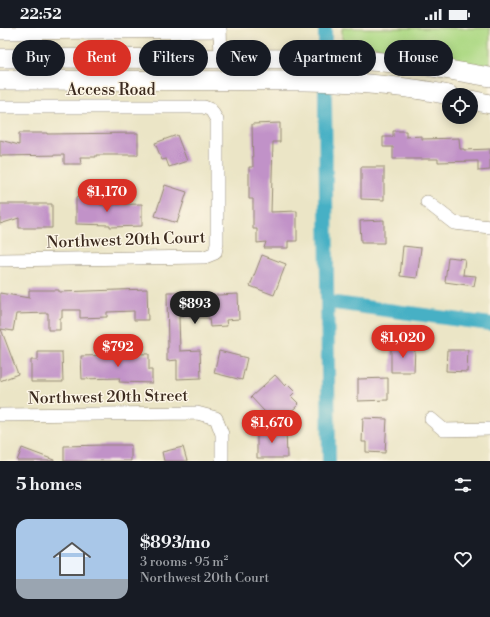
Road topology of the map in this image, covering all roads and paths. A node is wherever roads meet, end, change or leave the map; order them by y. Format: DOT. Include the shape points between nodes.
graph roads {
  1 [pos="220,30"];
  2 [pos="0,33"];
  3 [pos="220,40"];
  4 [pos="0,58"];
  5 [pos="216,58"];
  6 [pos="271,58"];
  7 [pos="490,77"];
  8 [pos="0,80"];
  9 [pos="442,94"];
  10 [pos="478,101"];
  11 [pos="490,104"];
  12 [pos="0,107"];
  13 [pos="217,120"];
  14 [pos="427,202"];
  15 [pos="490,227"];
  16 [pos="0,260"];
  17 [pos="0,415"];
  18 [pos="431,419"];
  19 [pos="490,429"];
  20 [pos="222,461"];
  1 -- 2 [label="street"];
  1 -- 3 [label="street"];
  4 -- 5 [label="main road"];
  6 -- 7 [label="main road" via="345,59 420,65"];
  8 -- 9 [label="main road" via="345,82"];
  10 -- 11 [label="main road"];
  12 -- 13 [label="street, Access Road" via="204,107 211,110"];
  13 -- 16 [label="street, Northwest 20th Court" via="215,253 205,257"];
  14 -- 15 [label="street" via="454,223"];
  17 -- 20 [label="street, Northwest 20th Street" via="197,413 216,418 222,434"];
  18 -- 19 [label="street" via="444,430"];
}
